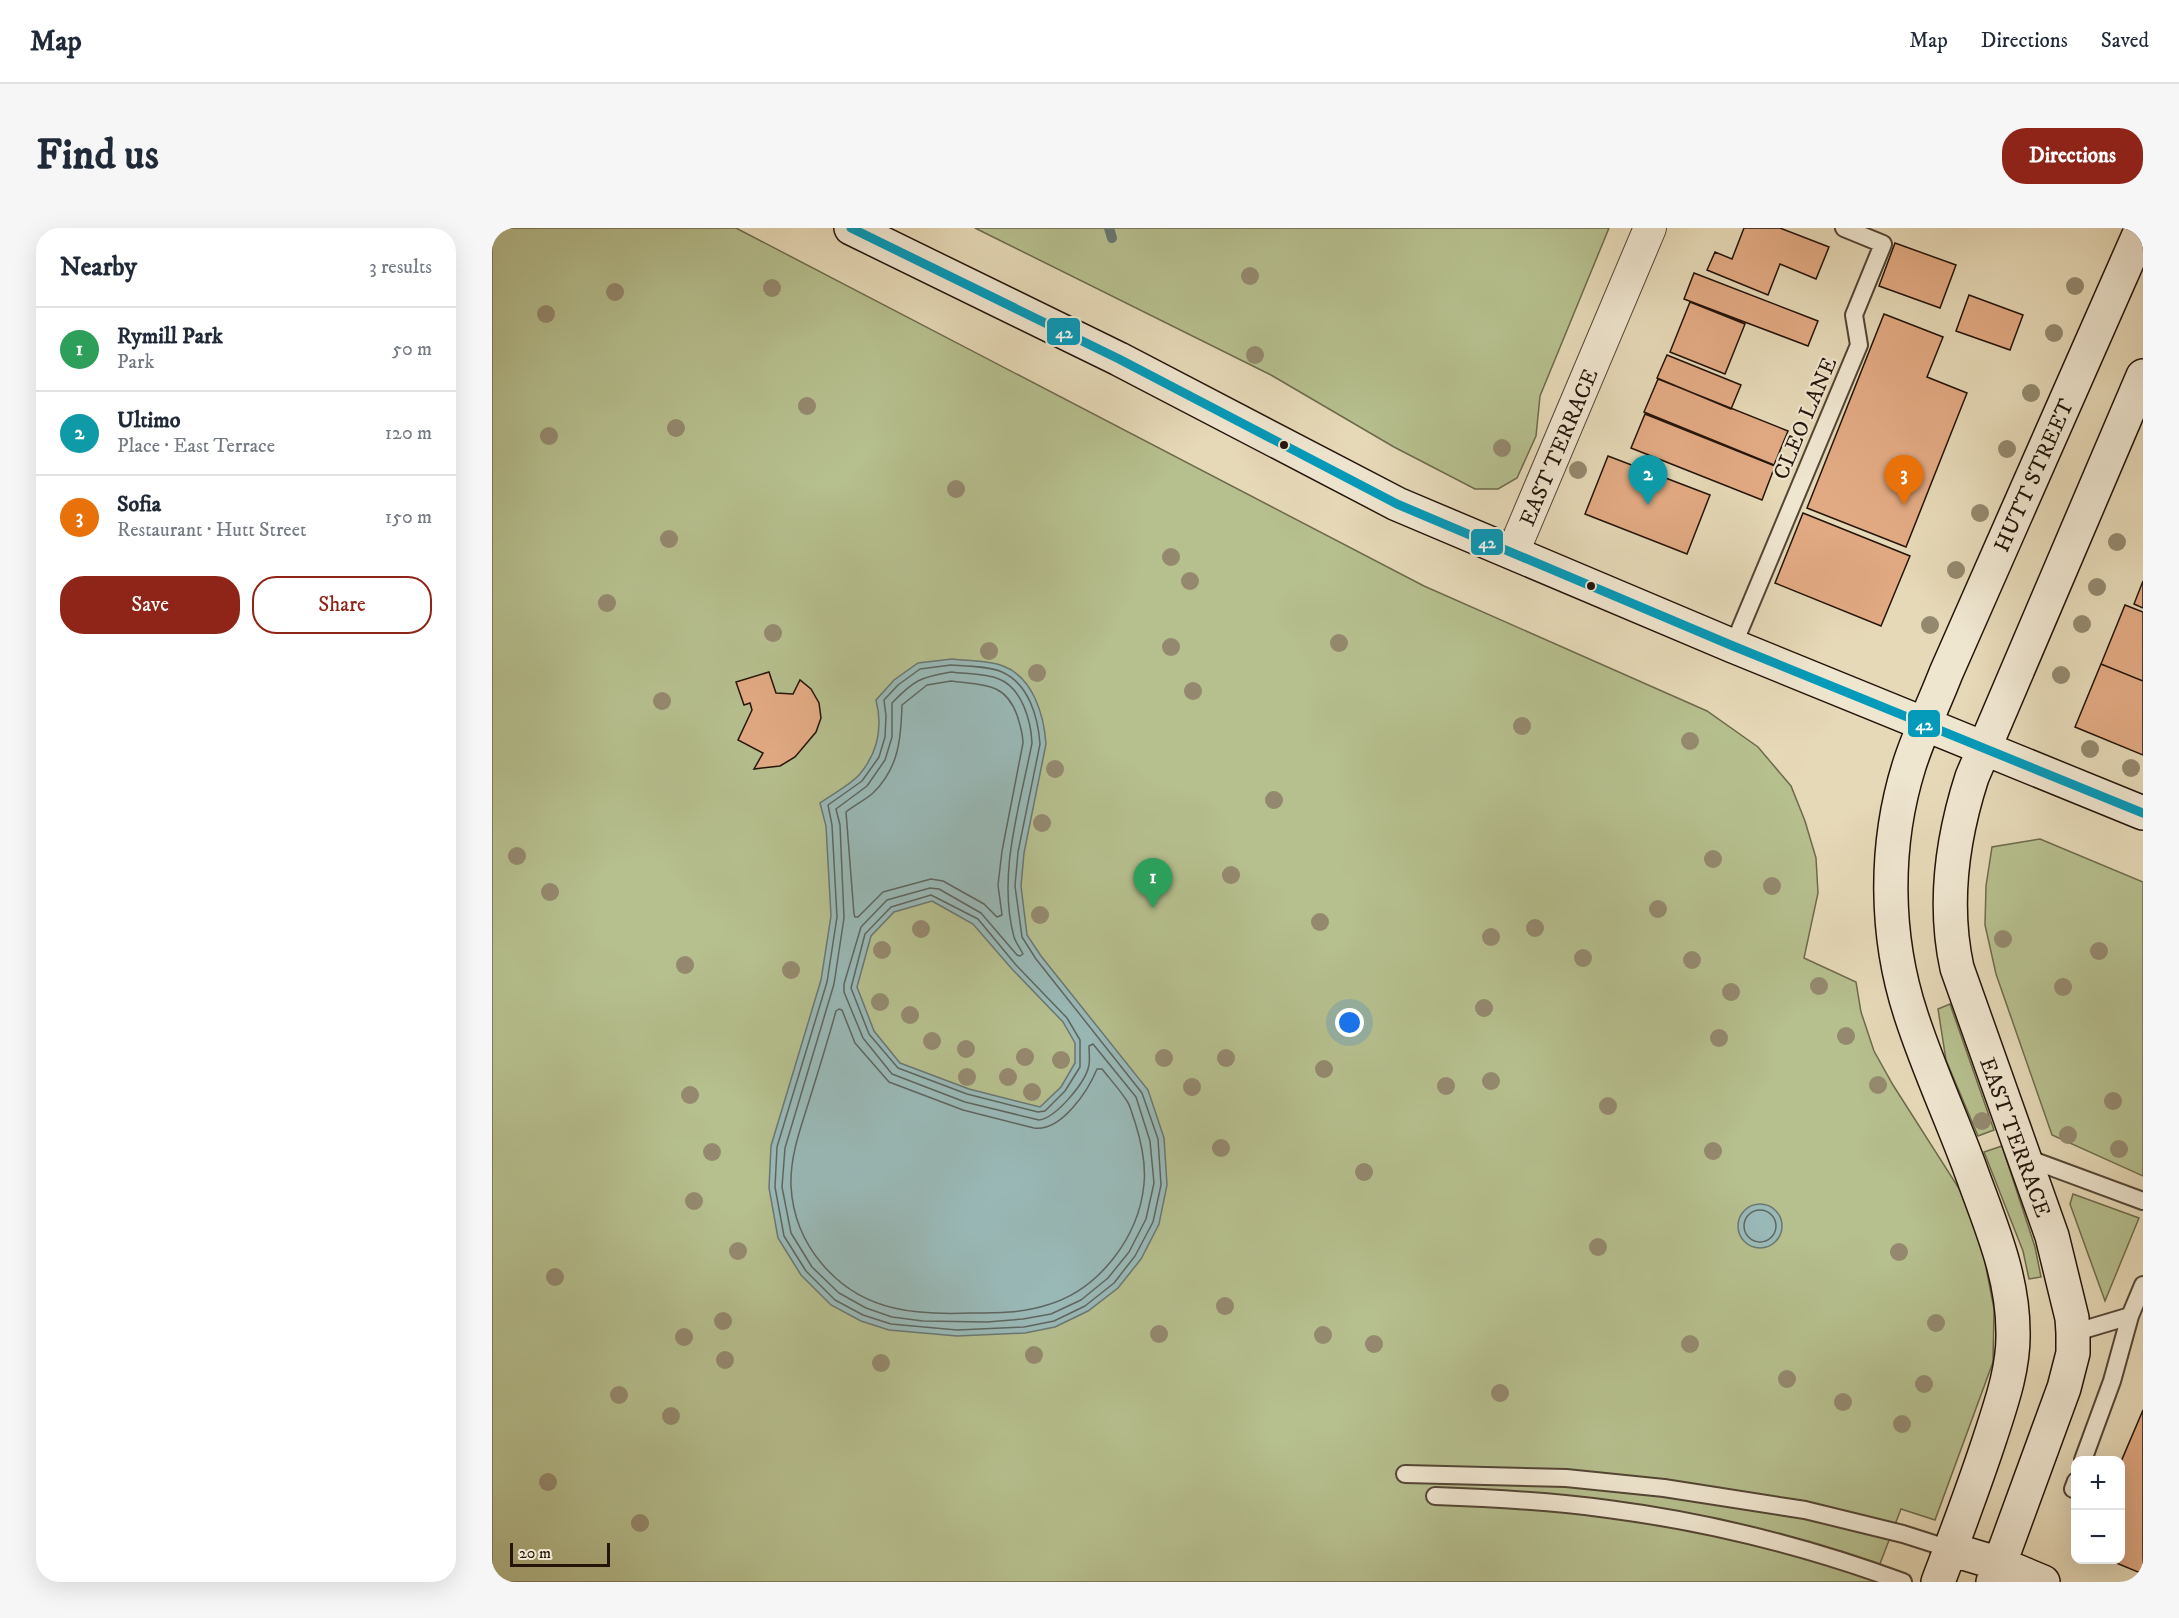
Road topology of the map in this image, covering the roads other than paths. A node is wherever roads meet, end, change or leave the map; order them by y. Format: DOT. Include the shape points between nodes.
graph roads {
  1 [pos="851,228"];
  2 [pos="1650,228"];
  3 [pos="1844,228"];
  4 [pos="2142,228"];
  5 [pos="2142,382"];
  6 [pos="1513,552"];
  7 [pos="1733,646"];
  8 [pos="1925,723"];
  9 [pos="1983,747"];
  10 [pos="2143,813"];
  11 [pos="2024,1157"];
  12 [pos="2143,1201"];
  13 [pos="2143,1285"];
  14 [pos="2130,1316"];
  15 [pos="2073,1333"];
  16 [pos="2085,1456"];
  17 [pos="1405,1474"];
  18 [pos="1524,1477"];
  19 [pos="1435,1496"];
  20 [pos="1522,1501"];
  21 [pos="1950,1549"];
  22 [pos="1996,1573"];
  23 [pos="1903,1582"];
  24 [pos="1938,1582"];
  25 [pos="2043,1582"];
  1 -- 6 [label="main road" via="1119,359 1397,504"];
  2 -- 6 [label="street, EAST TERRACE"];
  3 -- 7 [label="lane, CLEO LANE" via="1883,244 1854,315 1859,345"];
  4 -- 8 [label="main road, HUTT STREET"];
  5 -- 9 [label="main road"];
  6 -- 7 [label="main road, EAST TERRACE"];
  7 -- 8 [label="main road, EAST TERRACE"];
  8 -- 9 [label="main road, EAST TERRACE"];
  8 -- 21 [label="main road" via="1903,787 1893,841 1897,960 1919,1040 2007,1275 2013,1324 2005,1392"];
  9 -- 10 [label="main road"];
  9 -- 11 [label="main road, EAST TERRACE" via="1960,821 1950,882 1950,929 1967,1001"];
  11 -- 12 [label="lane"];
  11 -- 15 [label="main road, EAST TERRACE" via="2052,1236 2073,1318"];
  13 -- 14 [label="lane"];
  14 -- 15 [label="lane"];
  14 -- 16 [label="lane"];
  15 -- 22 [label="main road, EAST TERRACE" via="2073,1353 2064,1388"];
  17 -- 18 [label="lane"];
  18 -- 20 [label="lane"];
  18 -- 21 [label="lane" via="1664,1488 1793,1509"];
  19 -- 20 [label="lane"];
  20 -- 23 [label="lane" via="1607,1509 1741,1533"];
  21 -- 22 [label="main road"];
  21 -- 24 [label="main road"];
  22 -- 25 [label="main road"];
}
